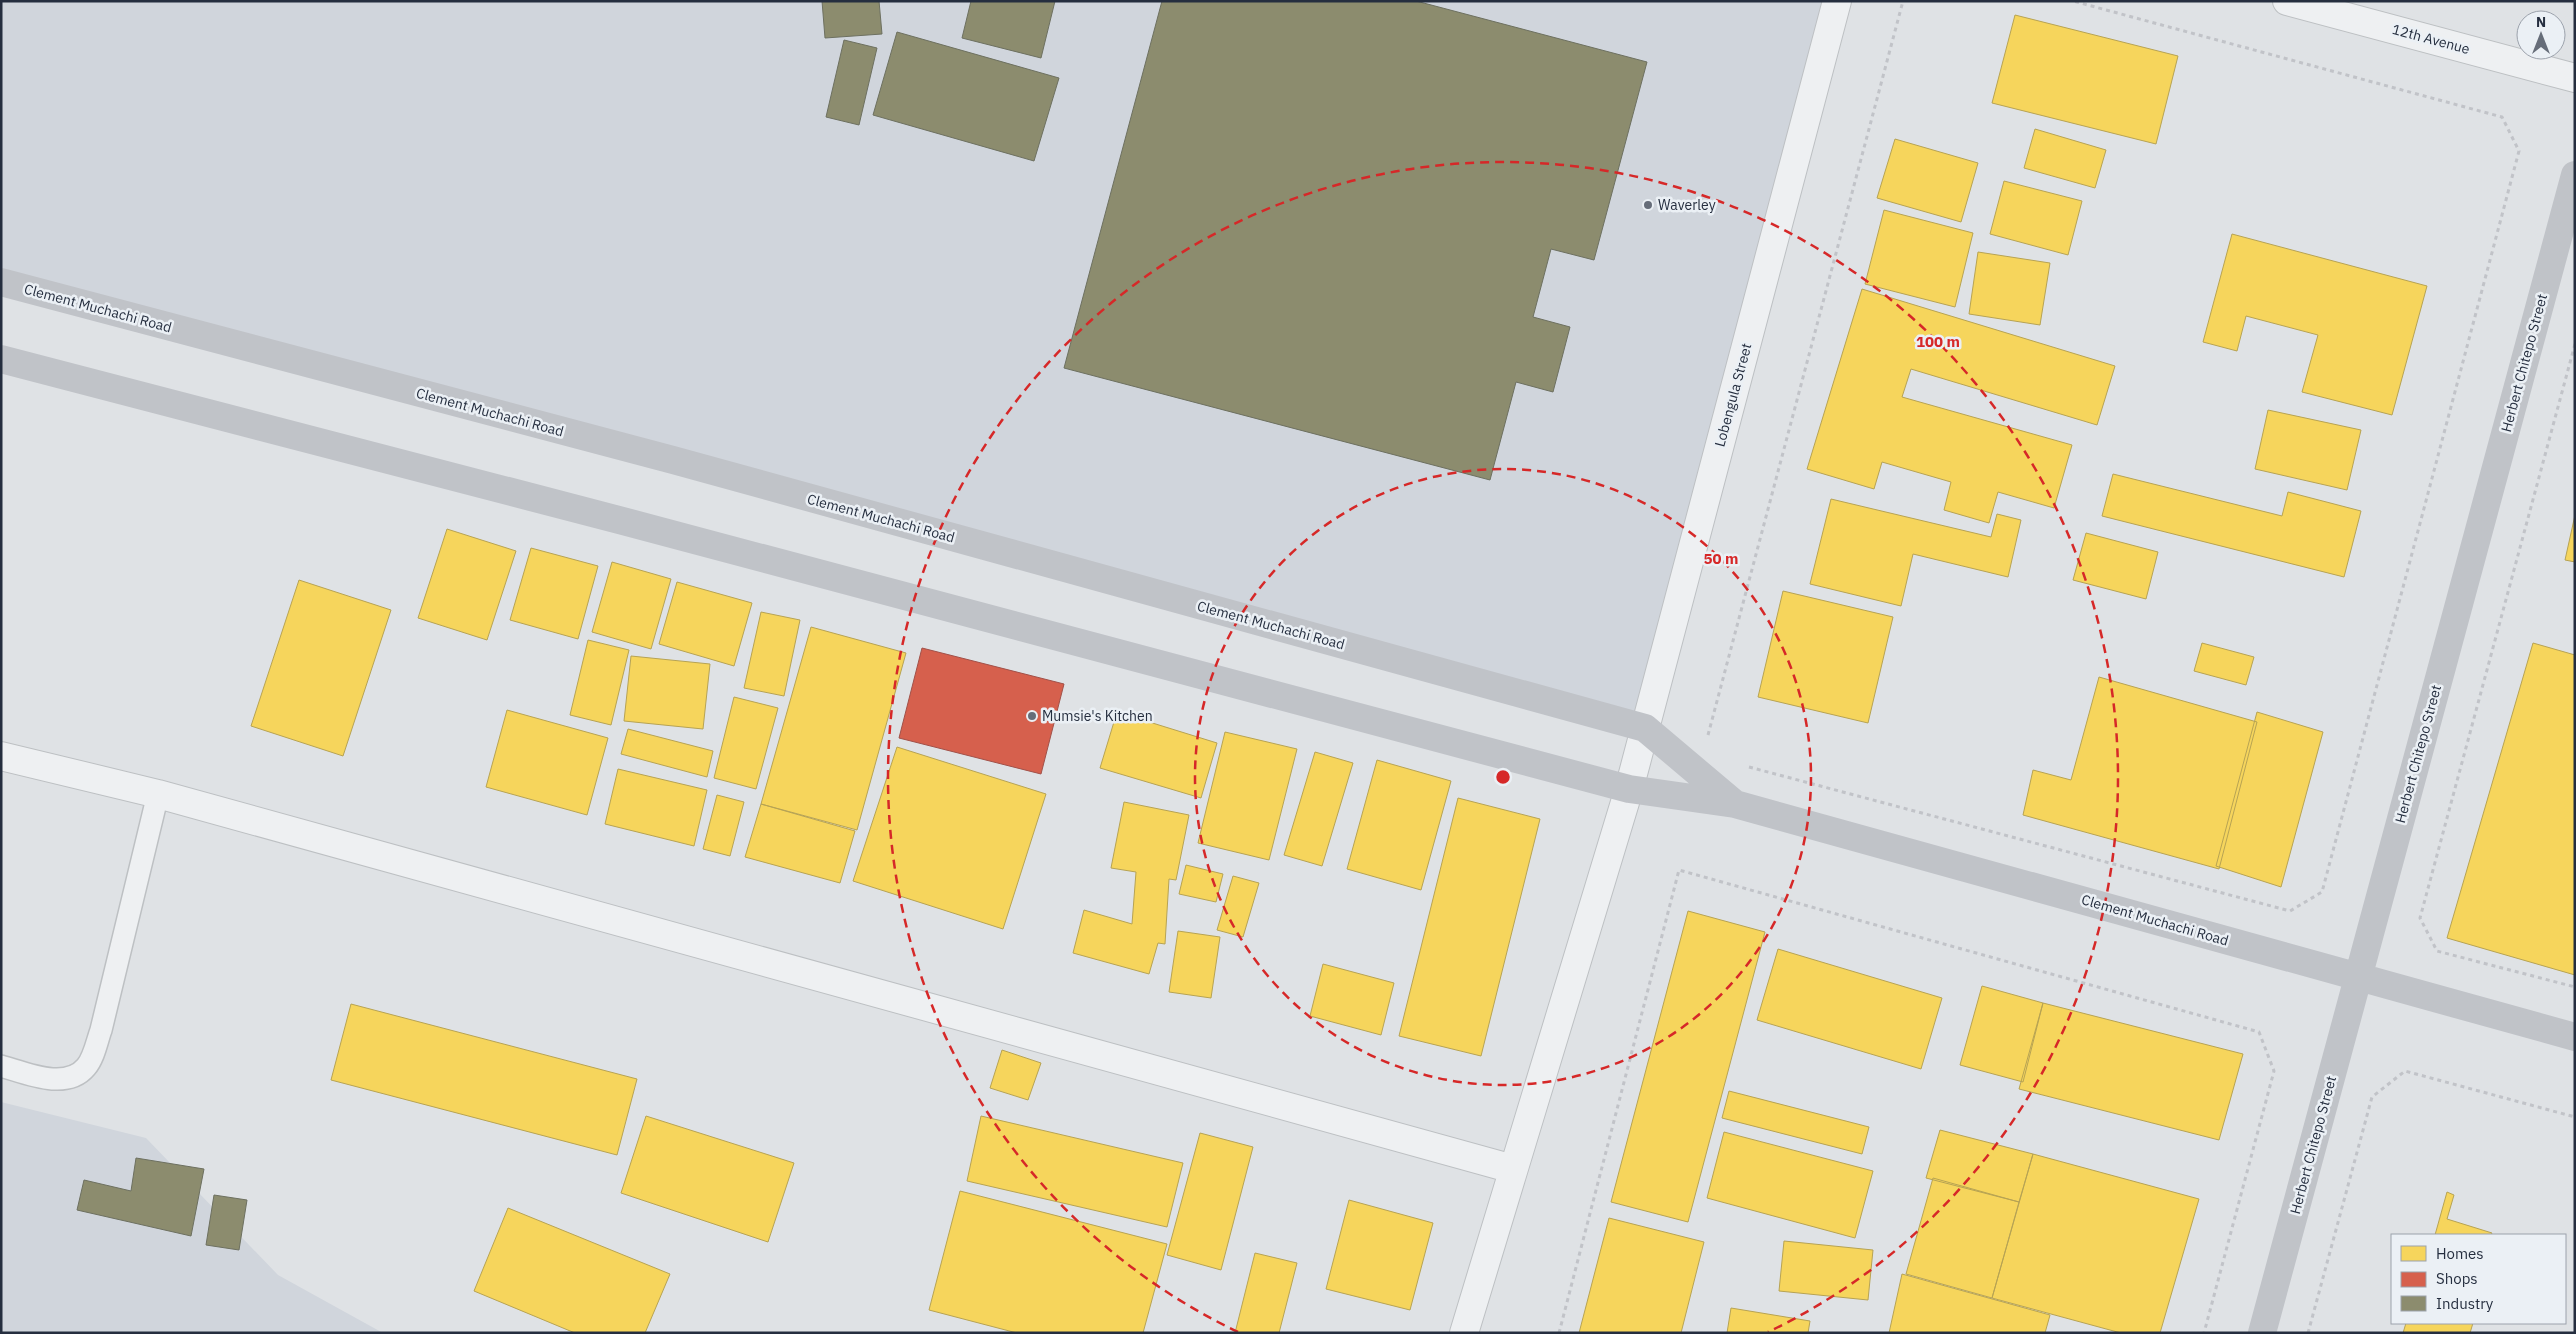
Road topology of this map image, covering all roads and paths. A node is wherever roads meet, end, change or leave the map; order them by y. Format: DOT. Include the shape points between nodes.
graph roads {
  1 [pos="1837,1"];
  2 [pos="1903,1"];
  3 [pos="2073,1"];
  4 [pos="2286,1"];
  5 [pos="2575,78"];
  6 [pos="2575,176"];
  7 [pos="1,282"];
  8 [pos="2575,344"];
  9 [pos="1,358"];
  10 [pos="1645,728"];
  11 [pos="1713,744"];
  12 [pos="1,756"];
  13 [pos="1742,765"];
  14 [pos="1629,789"];
  15 [pos="158,794"];
  16 [pos="1735,804"];
  17 [pos="2358,977"];
  18 [pos="2575,988"];
  19 [pos="2575,1036"];
  20 [pos="1,1066"];
  21 [pos="2575,1117"];
  22 [pos="1513,1169"];
  23 [pos="1464,1333"];
  24 [pos="1559,1333"];
  25 [pos="2204,1333"];
  26 [pos="2262,1333"];
  27 [pos="2308,1333"];
  1 -- 10 [label="street, Lobengula Street"];
  2 -- 11 [label="path" via="1708,736"];
  3 -- 13 [label="path" via="2502,117 2519,151 2322,892 2290,911"];
  4 -- 5 [label="street, 12th Avenue"];
  6 -- 17 [label="main road, Herbert Chitepo Street"];
  7 -- 10 [label="main road, Clement Muchachi Road" via="664,458"];
  8 -- 18 [label="path" via="2420,918 2437,951"];
  9 -- 14 [label="main road, Clement Muchachi Road"];
  10 -- 14 [label="street, Lobengula Street"];
  10 -- 16 [label="main road, Clement Muchachi Road"];
  12 -- 15 [label="street"];
  14 -- 16 [label="main road, Clement Muchachi Road"];
  14 -- 22 [label="street, Lobengula Street"];
  15 -- 20 [label="lane" via="101,1030 87,1067 71,1078 50,1079"];
  15 -- 22 [label="street"];
  16 -- 17 [label="main road, Clement Muchachi Road"];
  17 -- 19 [label="main road, Clement Muchachi Road"];
  17 -- 26 [label="main road, Herbert Chitepo Street"];
  21 -- 27 [label="path" via="2405,1071 2372,1096"];
  22 -- 23 [label="street, Lobengula Street"];
  24 -- 25 [label="path" via="1679,870 2259,1032 2274,1071"];
}
